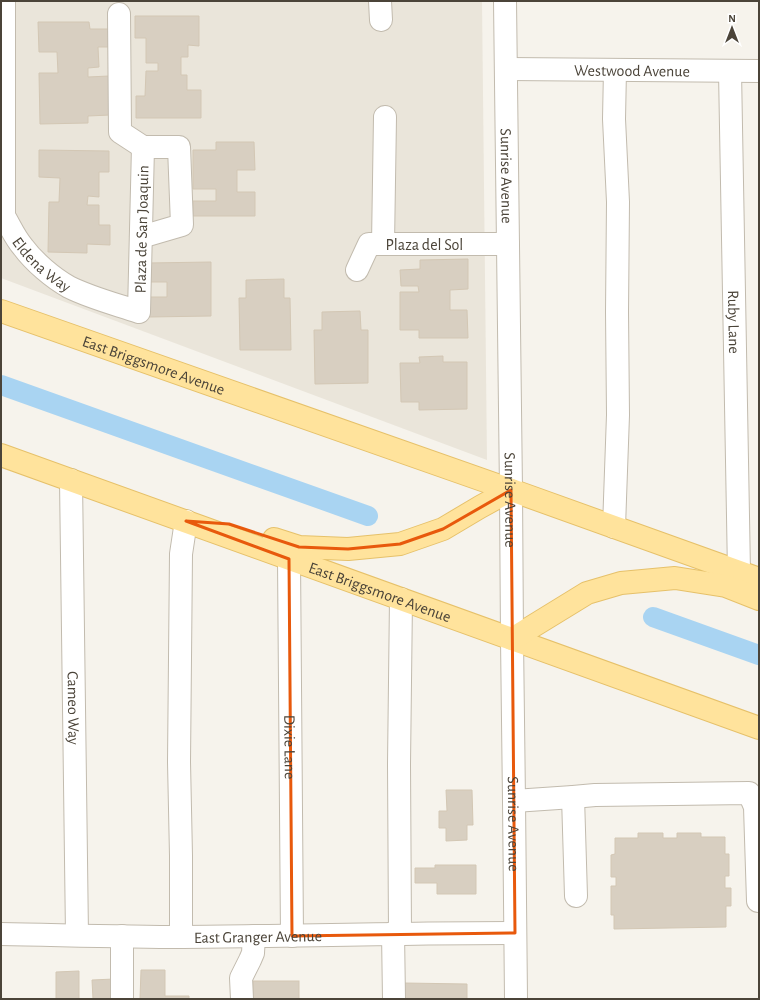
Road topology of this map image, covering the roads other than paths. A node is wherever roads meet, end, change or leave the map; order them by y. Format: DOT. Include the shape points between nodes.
graph roads {
  1 [pos="4,1"];
  2 [pos="504,1"];
  3 [pos="119,14"];
  4 [pos="506,69"];
  5 [pos="615,70"];
  6 [pos="730,71"];
  7 [pos="759,71"];
  8 [pos="385,117"];
  9 [pos="143,147"];
  10 [pos="3,201"];
  11 [pos="141,237"];
  12 [pos="383,244"];
  13 [pos="508,244"];
  14 [pos="357,270"];
  15 [pos="1,311"];
  16 [pos="138,312"];
  17 [pos="1,455"];
  18 [pos="71,480"];
  19 [pos="511,490"];
  20 [pos="186,521"];
  21 [pos="614,527"];
  22 [pos="289,559"];
  23 [pos="749,575"];
  24 [pos="400,599"];
  25 [pos="759,599"];
  26 [pos="512,639"];
  27 [pos="759,728"];
  28 [pos="573,797"];
  29 [pos="514,800"];
  30 [pos="576,896"];
  31 [pos="758,901"];
  32 [pos="396,933"];
  33 [pos="515,933"];
  34 [pos="1,934"];
  35 [pos="77,935"];
  36 [pos="122,936"];
  37 [pos="180,936"];
  38 [pos="254,936"];
  39 [pos="292,936"];
  40 [pos="122,999"];
  41 [pos="242,999"];
  42 [pos="394,999"];
  43 [pos="516,999"];
  1 -- 10 [label="street, Eldena Way"];
  2 -- 4 [label="street, Sunrise Avenue"];
  3 -- 9 [label="street" via="120,132"];
  4 -- 5 [label="street, Westwood Avenue"];
  4 -- 13 [label="street, Sunrise Avenue"];
  5 -- 6 [label="street, Westwood Avenue"];
  5 -- 21 [label="street" via="618,415"];
  6 -- 7 [label="street, Westwood Avenue"];
  6 -- 23 [label="street, Ruby Lane"];
  8 -- 12 [label="street"];
  9 -- 11 [label="street, Plaza de San Joaquin"];
  9 -- 11 [label="street" via="179,147 182,225"];
  10 -- 16 [label="street, Eldena Way" via="4,216 22,246 44,269 69,286"];
  11 -- 16 [label="street, Plaza de San Joaquin"];
  12 -- 13 [label="street, Plaza del Sol"];
  12 -- 14 [label="street, Plaza del Sol" via="369,244"];
  13 -- 19 [label="street, Sunrise Avenue"];
  15 -- 19 [label="main road, East Briggsmore Avenue"];
  17 -- 18 [label="main road, East Briggsmore Avenue"];
  18 -- 20 [label="main road, East Briggsmore Avenue"];
  18 -- 35 [label="street, Cameo Way"];
  19 -- 20 [label="main road" via="442,529 400,544 348,549 299,547 229,524"];
  19 -- 21 [label="main road, East Briggsmore Avenue"];
  19 -- 26 [label="street, Sunrise Avenue"];
  20 -- 22 [label="main road, East Briggsmore Avenue"];
  20 -- 37 [label="street" via="181,554"];
  21 -- 23 [label="main road, East Briggsmore Avenue"];
  22 -- 24 [label="main road, East Briggsmore Avenue"];
  22 -- 39 [label="street, Dixie Lane"];
  24 -- 26 [label="main road, East Briggsmore Avenue"];
  24 -- 32 [label="street"];
  25 -- 26 [label="main road" via="726,586 675,578 621,583 587,593"];
  26 -- 27 [label="main road, East Briggsmore Avenue"];
  26 -- 29 [label="street, Sunrise Avenue"];
  28 -- 29 [label="street"];
  28 -- 30 [label="street"];
  28 -- 31 [label="street" via="595,794 750,793 754,806"];
  29 -- 33 [label="street, Sunrise Avenue"];
  32 -- 33 [label="street, East Granger Avenue"];
  32 -- 39 [label="street, East Granger Avenue"];
  32 -- 42 [label="street"];
  33 -- 43 [label="street, Sunrise Avenue"];
  34 -- 35 [label="street, East Granger Avenue"];
  35 -- 36 [label="street, East Granger Avenue"];
  36 -- 37 [label="street, East Granger Avenue"];
  36 -- 40 [label="street"];
  37 -- 38 [label="street, East Granger Avenue"];
  38 -- 39 [label="street, East Granger Avenue"];
  38 -- 41 [label="street" via="253,953 241,978"];
}
